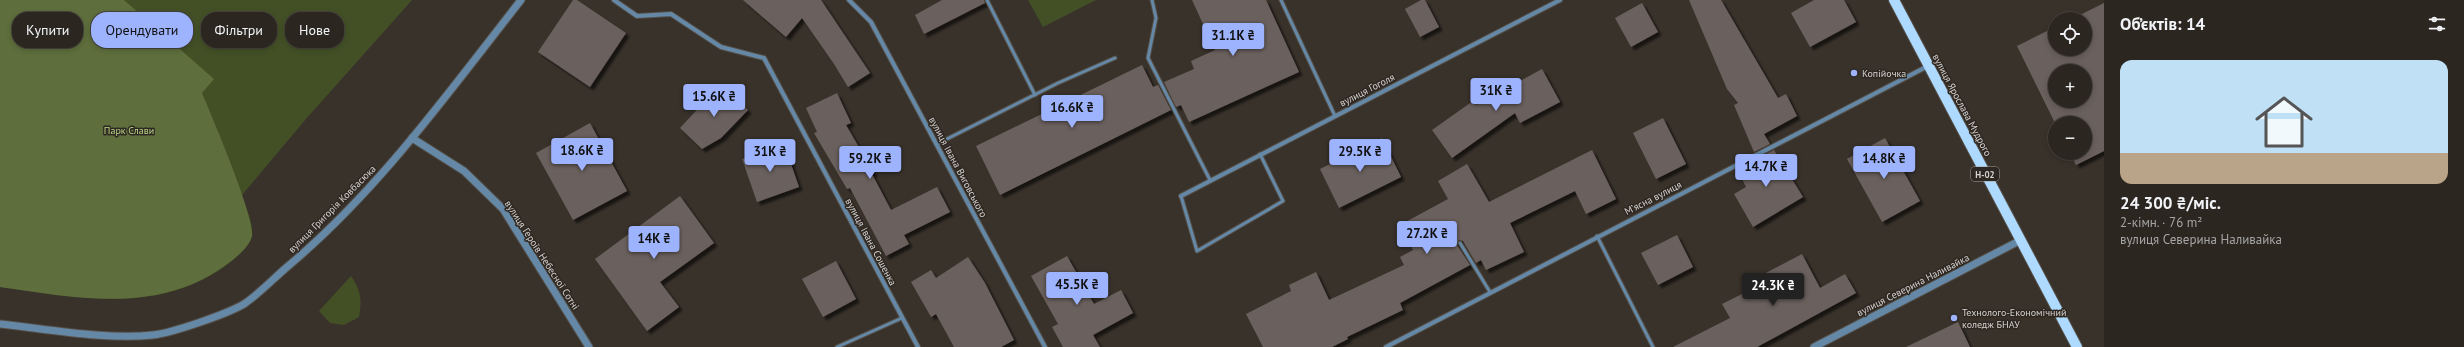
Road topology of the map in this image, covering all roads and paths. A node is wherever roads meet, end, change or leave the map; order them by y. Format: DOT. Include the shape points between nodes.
graph roads {
  1 [pos="521,0"];
  2 [pos="614,0"];
  3 [pos="849,0"];
  4 [pos="987,0"];
  5 [pos="1152,0"];
  6 [pos="1281,0"];
  7 [pos="1560,0"];
  8 [pos="1894,0"];
  9 [pos="1115,58"];
  10 [pos="1928,66"];
  11 [pos="1035,95"];
  12 [pos="1334,116"];
  13 [pos="412,138"];
  14 [pos="937,144"];
  15 [pos="1260,154"];
  16 [pos="1210,180"];
  17 [pos="1181,196"];
  18 [pos="1597,236"];
  19 [pos="2020,240"];
  20 [pos="1460,243"];
  21 [pos="1490,292"];
  22 [pos="902,318"];
  23 [pos="0,324"];
  24 [pos="589,347"];
  25 [pos="837,347"];
  26 [pos="918,347"];
  27 [pos="1045,347"];
  28 [pos="1386,347"];
  29 [pos="1653,347"];
  30 [pos="1814,347"];
  31 [pos="2077,347"];
  1 -- 13 [label="street, вулиця Григорія Ковбасюка"];
  2 -- 22 [label="street, вулиця Івана Сошенка" via="637,16 671,14 721,47 764,58"];
  3 -- 14 [label="street, вулиця Івана Виговського" via="871,22"];
  4 -- 11 [label="lane"];
  5 -- 16 [label="lane" via="1156,18 1148,58"];
  6 -- 12 [label="lane"];
  7 -- 12 [label="street, вулиця Гоголя"];
  8 -- 10 [label="main road, вулиця Ярослава Мудрого / Н-02"];
  9 -- 11 [label="lane"];
  10 -- 18 [label="street, Мʼясна вулиця"];
  10 -- 19 [label="main road, вулиця Ярослава Мудрого / Н-02"];
  11 -- 14 [label="lane"];
  12 -- 15 [label="street, вулиця Гоголя"];
  13 -- 23 [label="street, вулиця Григорія Ковбасюка" via="367,191 311,248 243,304 193,325 153,335 110,335"];
  13 -- 24 [label="street, вулиця Героїв Небесної Сотні" via="464,171 503,209"];
  14 -- 27 [label="street, вулиця Івана Виговського"];
  15 -- 16 [label="street, вулиця Гоголя"];
  15 -- 17 [label="lane" via="1283,201 1197,251"];
  16 -- 17 [label="street, вулиця Гоголя"];
  18 -- 21 [label="street, Мʼясна вулиця"];
  18 -- 29 [label="lane"];
  19 -- 30 [label="street, вулиця Северина Наливайка"];
  19 -- 31 [label="main road, вулиця Ярослава Мудрого / Н-02"];
  20 -- 21 [label="lane"];
  21 -- 28 [label="street, Мʼясна вулиця"];
  22 -- 25 [label="lane"];
  22 -- 26 [label="street, вулиця Івана Сошенка"];
}
